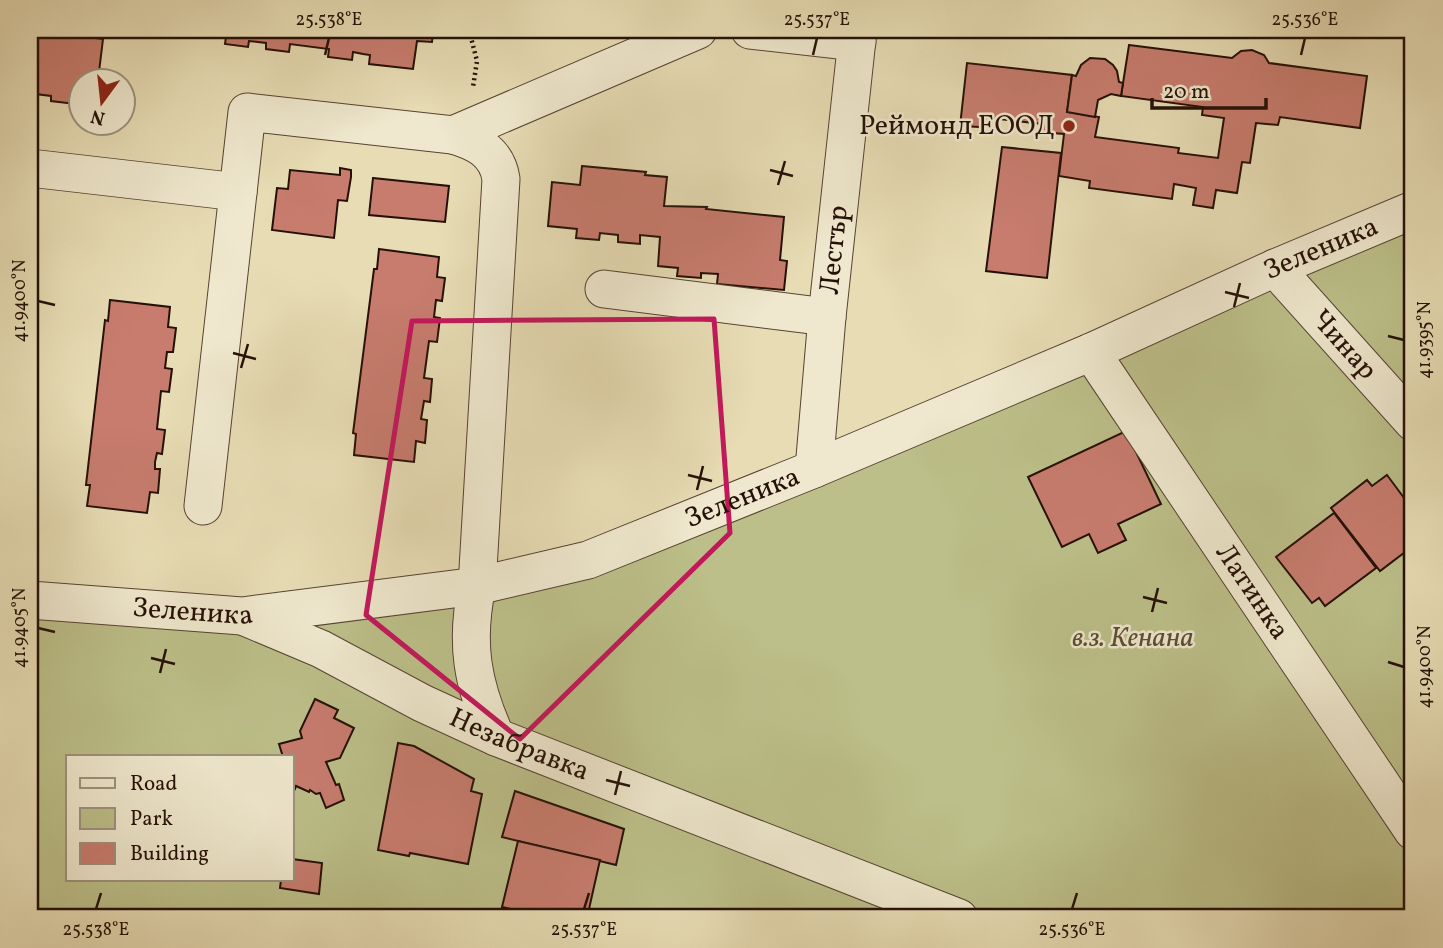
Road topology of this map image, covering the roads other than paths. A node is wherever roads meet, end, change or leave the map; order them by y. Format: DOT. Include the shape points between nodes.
graph roads {
  1 [pos="698,30"];
  2 [pos="750,30"];
  3 [pos="858,36"];
  4 [pos="453,135"];
  5 [pos="30,168"];
  6 [pos="238,191"];
  7 [pos="1413,210"];
  8 [pos="1275,268"];
  9 [pos="604,289"];
  10 [pos="827,317"];
  11 [pos="1091,352"];
  12 [pos="1413,422"];
  13 [pos="814,469"];
  14 [pos="203,506"];
  15 [pos="477,586"];
  16 [pos="30,600"];
  17 [pos="242,616"];
  18 [pos="496,737"];
  19 [pos="1413,831"];
  20 [pos="937,914"];
  1 -- 4 [label="street"];
  2 -- 3 [label="street"];
  3 -- 10 [label="street, Лестър"];
  4 -- 6 [label="street" via="247,112"];
  4 -- 15 [label="street" via="486,150 501,179"];
  5 -- 6 [label="street"];
  6 -- 14 [label="street"];
  7 -- 8 [label="street, Зеленика"];
  8 -- 11 [label="street, Зеленика"];
  8 -- 12 [label="street, Чинар"];
  9 -- 10 [label="street"];
  10 -- 13 [label="street, Лестър"];
  11 -- 13 [label="street, Зеленика"];
  11 -- 19 [label="street, Латинка"];
  13 -- 15 [label="street, Зеленика" via="588,560"];
  15 -- 17 [label="street, Зеленика"];
  15 -- 18 [label="street" via="470,624 471,661"];
  16 -- 17 [label="street, Зеленика"];
  17 -- 18 [label="street, Незабравка" via="321,649"];
  18 -- 20 [label="street, Незабравка"];
}
